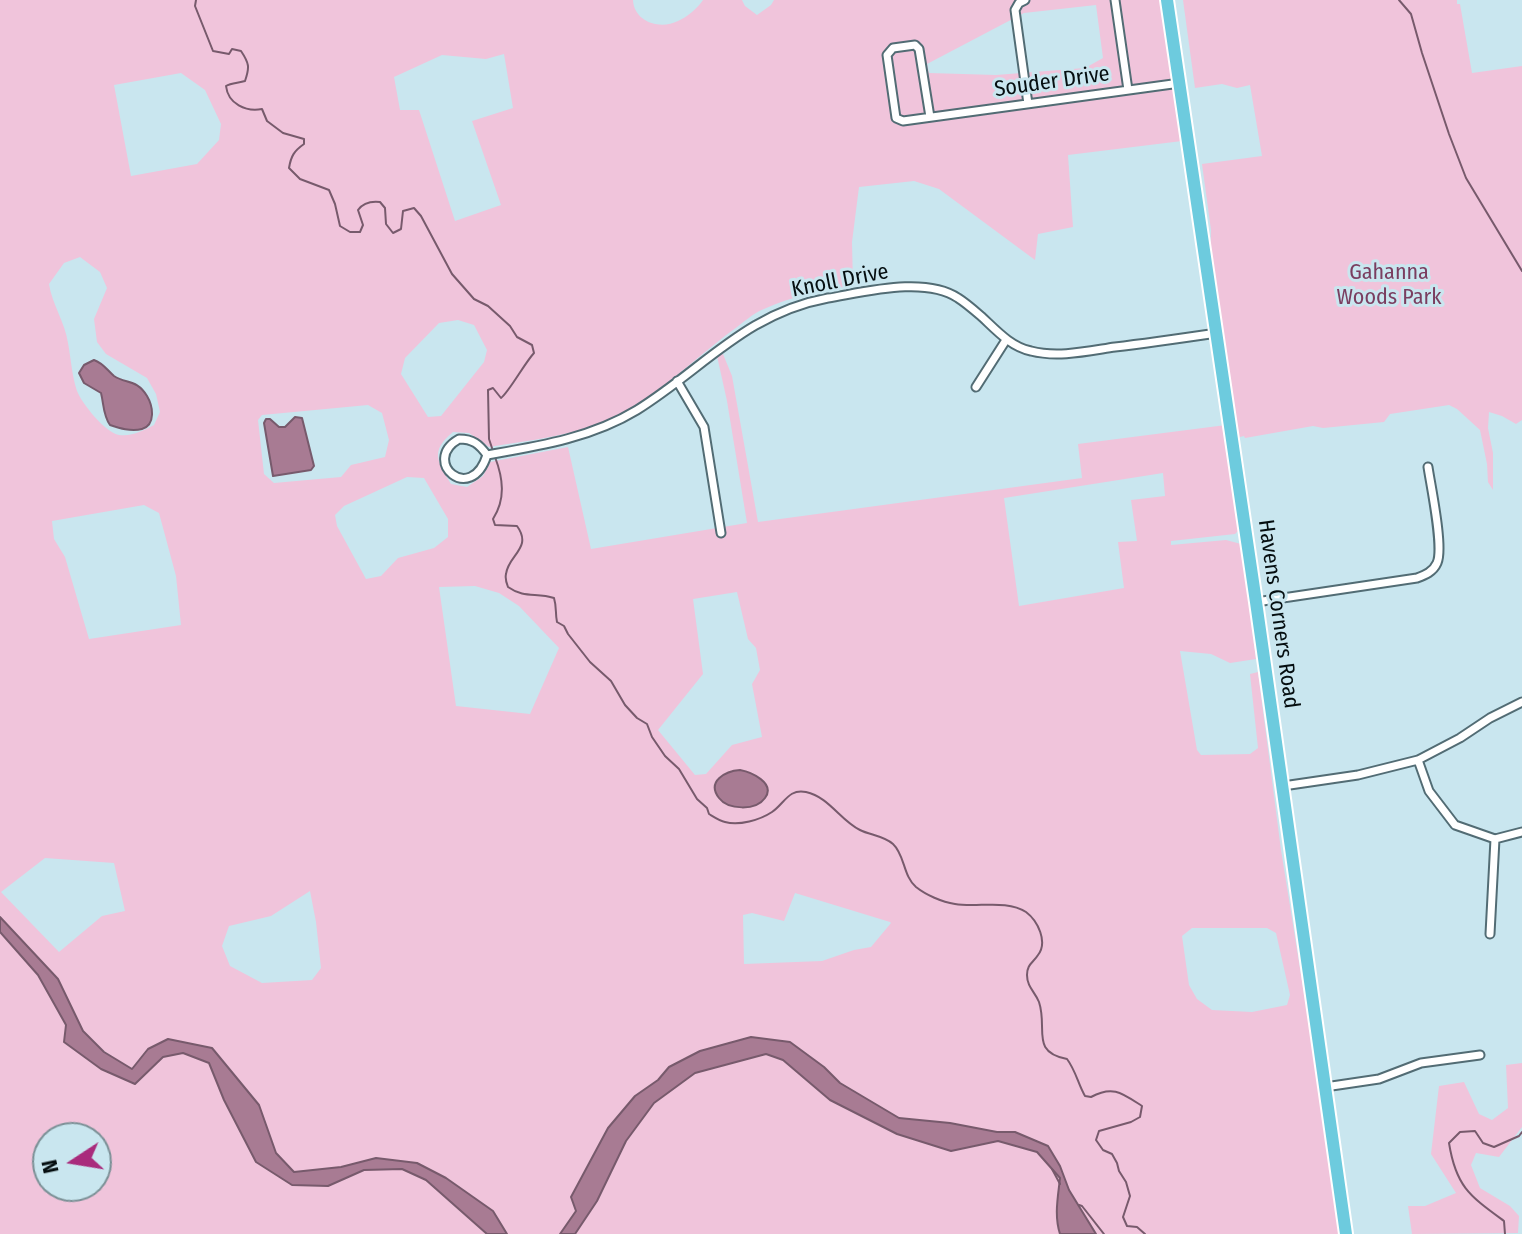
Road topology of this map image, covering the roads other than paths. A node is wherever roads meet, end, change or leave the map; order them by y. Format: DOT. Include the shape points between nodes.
graph roads {
  1 [pos="1025,0"];
  2 [pos="1115,0"];
  3 [pos="1167,0"];
  4 [pos="1180,83"];
  5 [pos="1128,90"];
  6 [pos="1028,104"];
  7 [pos="930,117"];
  8 [pos="1217,333"];
  9 [pos="1006,340"];
  10 [pos="677,381"];
  11 [pos="976,387"];
  12 [pos="487,455"];
  13 [pos="1428,467"];
  14 [pos="721,533"];
  15 [pos="1256,602"];
  16 [pos="1522,702"];
  17 [pos="1418,760"];
  18 [pos="1283,786"];
  19 [pos="1522,832"];
  20 [pos="1495,839"];
  21 [pos="1490,934"];
  22 [pos="1480,1055"];
  23 [pos="1325,1087"];
  24 [pos="1346,1234"];
  1 -- 6 [label="street" via="1015,10"];
  2 -- 5 [label="street"];
  3 -- 4 [label="main road, Havens Corners Road"];
  4 -- 5 [label="street, Souder Drive"];
  4 -- 8 [label="main road, Havens Corners Road"];
  5 -- 6 [label="street, Souder Drive"];
  6 -- 7 [label="street, Souder Drive"];
  7 -- 7 [label="street, Souder Drive" via="896,118 887,55 893,48 919,49"];
  8 -- 9 [label="street, Knoll Drive" via="1062,354 1029,351"];
  8 -- 15 [label="main road, Havens Corners Road"];
  9 -- 10 [label="street, Knoll Drive" via="957,296 924,286 896,288 789,309 719,348"];
  9 -- 11 [label="street"];
  10 -- 12 [label="street, Knoll Drive" via="597,430"];
  10 -- 14 [label="street" via="704,427"];
  12 -- 12 [label="street" via="480,445 459,439 444,460 452,475 463,479 474,477"];
  13 -- 15 [label="street" via="1439,548 1430,573"];
  15 -- 18 [label="main road, Havens Corners Road"];
  16 -- 17 [label="street"];
  17 -- 18 [label="street"];
  17 -- 20 [label="street" via="1429,791 1455,825"];
  18 -- 23 [label="main road, Havens Corners Road"];
  19 -- 20 [label="street"];
  20 -- 21 [label="street"];
  22 -- 23 [label="street" via="1421,1063 1379,1079"];
  23 -- 24 [label="main road, Havens Corners Road"];
}
